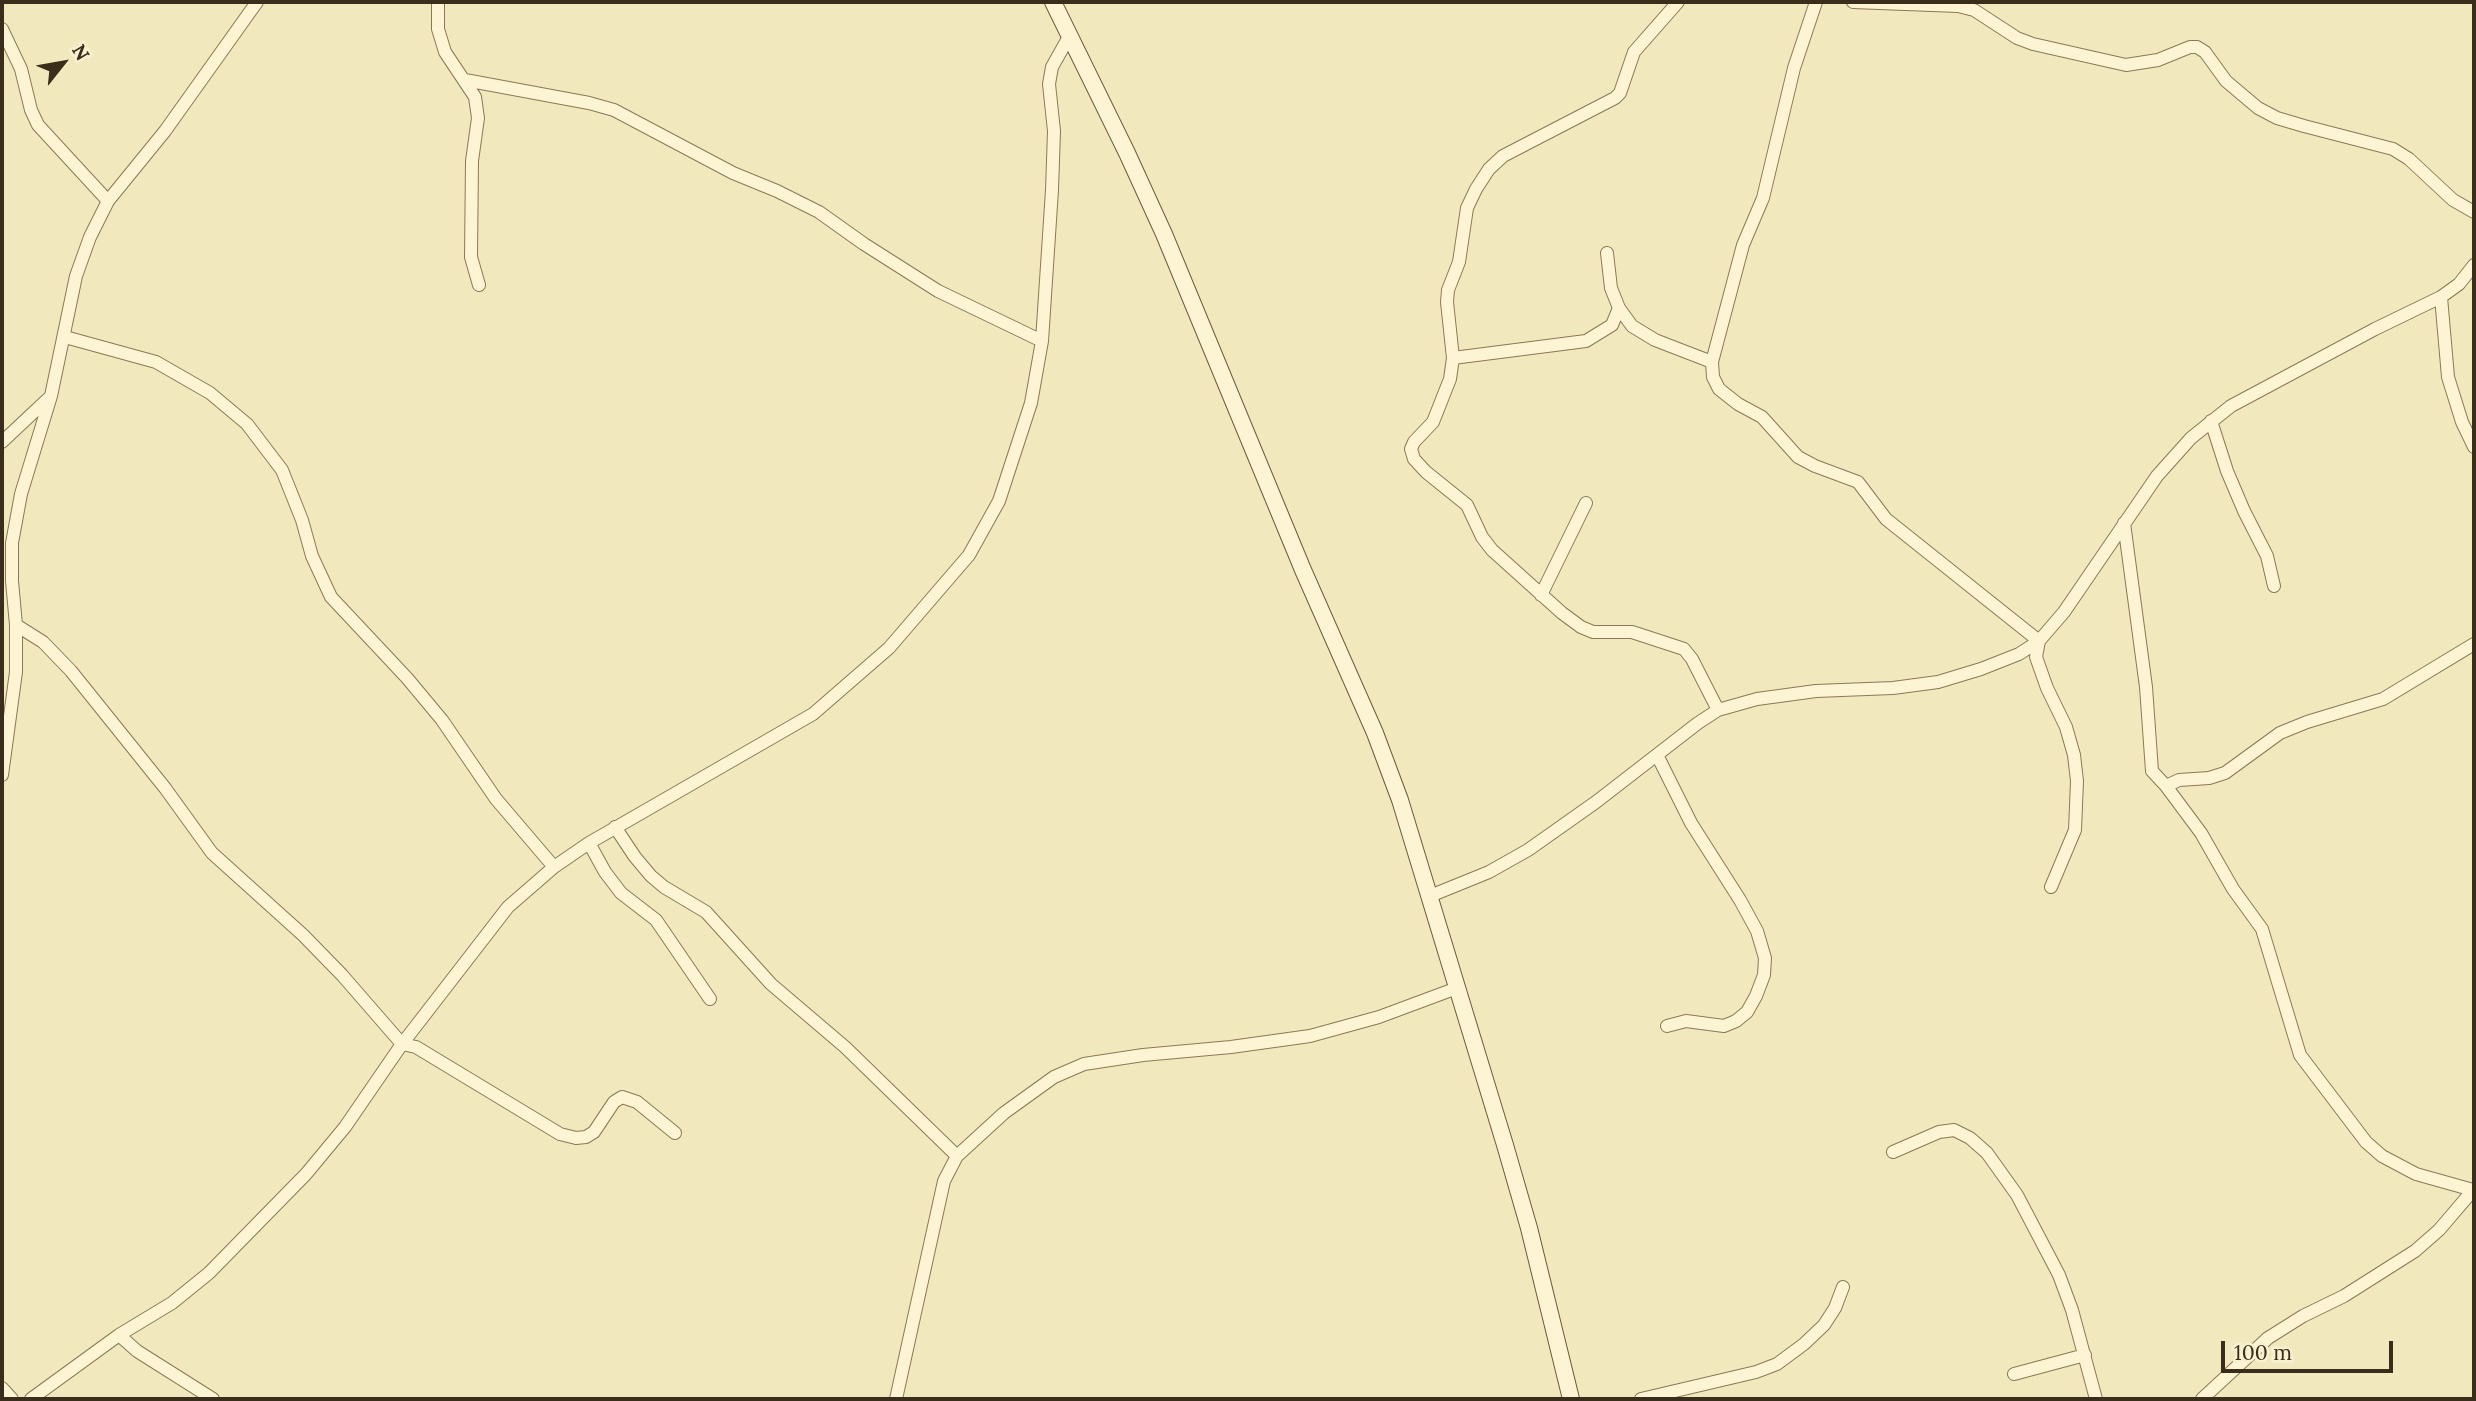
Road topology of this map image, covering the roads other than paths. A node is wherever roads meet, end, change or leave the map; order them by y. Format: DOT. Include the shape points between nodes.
graph roads {
  1 [pos="257,2"];
  2 [pos="438,2"];
  3 [pos="1053,2"];
  4 [pos="1678,2"];
  5 [pos="1816,2"];
  6 [pos="1853,2"];
  7 [pos="2,29"];
  8 [pos="1070,35"];
  9 [pos="465,79"];
  10 [pos="108,201"];
  11 [pos="2474,212"];
  12 [pos="1607,253"];
  13 [pos="2474,265"];
  14 [pos="479,285"];
  15 [pos="2441,297"];
  16 [pos="1619,308"];
  17 [pos="65,337"];
  18 [pos="1042,341"];
  19 [pos="1453,358"];
  20 [pos="1712,362"];
  21 [pos="51,396"];
  22 [pos="2211,421"];
  23 [pos="2,442"];
  24 [pos="2474,447"];
  25 [pos="1586,503"];
  26 [pos="2124,523"];
  27 [pos="2274,586"];
  28 [pos="1541,595"];
  29 [pos="16,625"];
  30 [pos="2039,641"];
  31 [pos="2474,644"];
  32 [pos="1718,710"];
  33 [pos="1657,755"];
  34 [pos="2,775"];
  35 [pos="2166,786"];
  36 [pos="615,827"];
  37 [pos="589,843"];
  38 [pos="554,867"];
  39 [pos="2052,887"];
  40 [pos="1430,897"];
  41 [pos="1457,988"];
  42 [pos="710,999"];
  43 [pos="1667,1026"];
  44 [pos="402,1044"];
  45 [pos="675,1133"];
  46 [pos="1893,1152"];
  47 [pos="957,1156"];
  48 [pos="2474,1189"];
  49 [pos="1843,1287"];
  50 [pos="119,1335"];
  51 [pos="2085,1355"];
  52 [pos="2014,1374"];
  53 [pos="2,1388"];
  54 [pos="12,1399"];
  55 [pos="31,1399"];
  56 [pos="213,1399"];
  57 [pos="896,1399"];
  58 [pos="1571,1399"];
  59 [pos="1641,1399"];
  60 [pos="2096,1399"];
  61 [pos="2202,1399"];
  1 -- 10 [label="street" via="165,131"];
  2 -- 9 [label="street" via="438,29 445,52"];
  3 -- 8 [label="main road"];
  4 -- 19 [label="street" via="1634,52 1615,98 1503,156 1476,189 1467,208 1459,262 1448,290"];
  5 -- 20 [label="street" via="1794,68 1770,174 1743,245"];
  6 -- 11 [label="street" via="1958,6 1974,10 2033,44 2126,65 2197,47 2225,80 2258,108 2277,118 2393,149 2452,200"];
  7 -- 10 [label="street" via="21,69 38,125"];
  8 -- 18 [label="street" via="1052,67 1049,84 1054,131"];
  8 -- 40 [label="main road" via="1164,234 1375,733"];
  9 -- 14 [label="street" via="475,97 478,118 470,206 471,257"];
  9 -- 18 [label="street" via="614,110 819,212 938,291"];
  10 -- 17 [label="street" via="76,276"];
  12 -- 16 [label="street" via="1611,288"];
  13 -- 15 [label="street"];
  15 -- 22 [label="street" via="2231,405"];
  15 -- 24 [label="street" via="2448,377"];
  16 -- 19 [label="street" via="1612,325 1586,341"];
  16 -- 20 [label="street" via="1632,326 1655,340"];
  17 -- 21 [label="street"];
  17 -- 38 [label="street" via="156,362 210,393 247,424 282,470 331,597 434,710 496,799"];
  18 -- 36 [label="street" via="1031,403 999,501 969,555 945,585 889,648 813,714"];
  19 -- 28 [label="street" via="1446,394 1433,422 1414,442 1414,459 1467,505 1492,550"];
  20 -- 30 [label="street" via="1719,389 1769,423 1798,457 1858,482 1886,519"];
  21 -- 23 [label="street"];
  21 -- 29 [label="street" via="21,494 12,543"];
  22 -- 26 [label="street" via="2157,476"];
  22 -- 27 [label="street" via="2244,512 2267,556"];
  25 -- 28 [label="street"];
  26 -- 30 [label="street"];
  26 -- 35 [label="street" via="2152,771"];
  28 -- 32 [label="street" via="1593,632 1632,632 1684,649"];
  29 -- 34 [label="street" via="16,672"];
  29 -- 44 [label="street" via="43,642 71,671 212,853 332,965"];
  30 -- 32 [label="street" via="2007,659 1938,682 1816,691"];
  30 -- 39 [label="street" via="2036,657 2066,727 2077,781 2075,830"];
  31 -- 35 [label="street" via="2383,699 2280,733 2225,773"];
  32 -- 33 [label="street"];
  33 -- 40 [label="street" via="1528,850"];
  33 -- 43 [label="street" via="1691,823 1757,931 1765,958 1765,975 1756,996 1736,1021 1724,1026 1686,1021"];
  35 -- 48 [label="street" via="2262,929 2292,1035 2321,1085 2382,1156 2416,1174"];
  36 -- 37 [label="street"];
  36 -- 47 [label="street" via="651,876 706,912 771,984 845,1046"];
  37 -- 38 [label="street"];
  37 -- 42 [label="street" via="621,893 656,920"];
  38 -- 44 [label="street" via="508,907"];
  40 -- 41 [label="main road"];
  41 -- 47 [label="street" via="1310,1037 1084,1064 1054,1077 1004,1113"];
  41 -- 58 [label="main road" via="1529,1228"];
  44 -- 45 [label="street" via="416,1047 560,1134 586,1137 622,1097 637,1102"];
  44 -- 50 [label="street" via="306,1174 209,1273 172,1303"];
  46 -- 51 [label="street" via="1954,1130 1987,1153 2017,1195 2059,1275"];
  47 -- 57 [label="street" via="944,1181"];
  48 -- 61 [label="street" via="2415,1251 2268,1338"];
  49 -- 59 [label="street" via="1824,1325 1777,1364"];
  50 -- 55 [label="street"];
  50 -- 56 [label="street"];
  51 -- 52 [label="street"];
  51 -- 60 [label="street"];
  53 -- 54 [label="street"];
}
